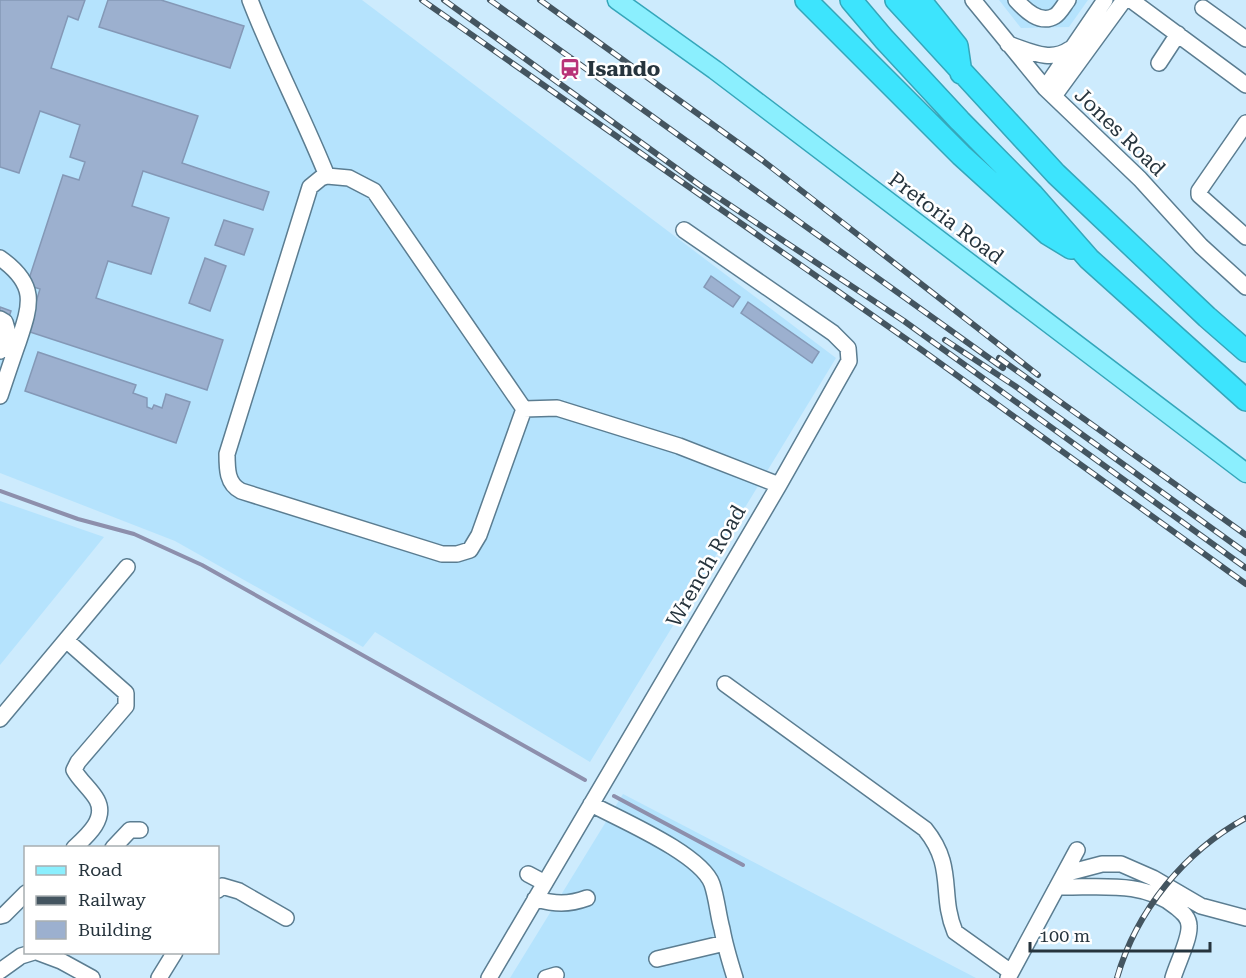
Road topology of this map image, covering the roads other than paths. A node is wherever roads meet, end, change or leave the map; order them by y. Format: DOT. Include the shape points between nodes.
graph roads {
  1 [pos="250,0"];
  2 [pos="617,0"];
  3 [pos="806,0"];
  4 [pos="851,0"];
  5 [pos="896,0"];
  6 [pos="920,0"];
  7 [pos="973,0"];
  8 [pos="1016,0"];
  9 [pos="1068,0"];
  10 [pos="1105,0"];
  11 [pos="1124,0"];
  12 [pos="1131,0"];
  13 [pos="1203,8"];
  14 [pos="1178,34"];
  15 [pos="1246,39"];
  16 [pos="1008,44"];
  17 [pos="1072,48"];
  18 [pos="1159,63"];
  19 [pos="962,73"];
  20 [pos="1246,85"];
  21 [pos="1050,92"];
  22 [pos="1246,123"];
  23 [pos="327,176"];
  24 [pos="684,230"];
  25 [pos="1246,237"];
  26 [pos="0,258"];
  27 [pos="1089,259"];
  28 [pos="1246,287"];
  29 [pos="0,319"];
  30 [pos="0,351"];
  31 [pos="1246,351"];
  32 [pos="0,396"];
  33 [pos="1246,400"];
  34 [pos="524,409"];
  35 [pos="1246,473"];
  36 [pos="779,485"];
  37 [pos="126,567"];
  38 [pos="66,640"];
  39 [pos="725,684"];
  40 [pos="0,719"];
  41 [pos="591,804"];
  42 [pos="140,830"];
  43 [pos="76,846"];
  44 [pos="115,846"];
  45 [pos="1077,850"];
  46 [pos="528,874"];
  47 [pos="1061,881"];
  48 [pos="545,883"];
  49 [pos="219,889"];
  50 [pos="24,895"];
  51 [pos="587,898"];
  52 [pos="535,899"];
  53 [pos="0,916"];
  54 [pos="286,918"];
  55 [pos="1246,918"];
  56 [pos="724,943"];
  57 [pos="27,954"];
  58 [pos="41,954"];
  59 [pos="174,954"];
  60 [pos="657,959"];
  61 [pos="4,971"];
  62 [pos="1010,975"];
  63 [pos="92,978"];
  64 [pos="159,978"];
  65 [pos="489,978"];
  66 [pos="735,978"];
  67 [pos="1173,978"];
  1 -- 23 [label="street"];
  2 -- 35 [label="main road, Pretoria Road"];
  3 -- 27 [label="highway" via="961,155 1048,234"];
  4 -- 27 [label="highway"];
  5 -- 19 [label="highway"];
  6 -- 19 [label="highway" via="957,46"];
  7 -- 16 [label="street, Jones Road"];
  8 -- 9 [label="street" via="1028,13 1048,18 1055,16"];
  10 -- 17 [label="street"];
  11 -- 21 [label="street"];
  12 -- 14 [label="street"];
  13 -- 15 [label="street"];
  14 -- 18 [label="street"];
  14 -- 20 [label="street"];
  16 -- 17 [label="street" via="1048,57"];
  16 -- 21 [label="street, Jones Road"];
  17 -- 21 [label="street"];
  19 -- 31 [label="highway" via="1056,174"];
  21 -- 28 [label="street, Jones Road"];
  22 -- 25 [label="street" via="1198,195"];
  23 -- 34 [label="street" via="349,178 374,191"];
  23 -- 34 [label="street" via="310,187 227,454 233,487 363,531 442,554 457,554 470,550 479,535"];
  24 -- 36 [label="street, Wrench Road" via="833,333 848,348 847,368"];
  26 -- 32 [label="street" via="20,276 30,304"];
  27 -- 33 [label="highway"];
  29 -- 30 [label="street" via="7,326"];
  34 -- 36 [label="street" via="557,408 679,447"];
  36 -- 41 [label="street, Wrench Road"];
  37 -- 38 [label="street"];
  38 -- 40 [label="street"];
  38 -- 43 [label="street" via="126,693 126,706 74,770 100,811 98,821"];
  39 -- 62 [label="street" via="925,829 936,843 945,868 955,932"];
  41 -- 48 [label="street, Wrench Road"];
  41 -- 56 [label="street" via="694,861 711,884"];
  42 -- 44 [label="street" via="130,830"];
  45 -- 47 [label="street"];
  46 -- 48 [label="street"];
  47 -- 55 [label="street" via="1102,864 1121,864 1201,906"];
  47 -- 62 [label="street"];
  47 -- 67 [label="street" via="1134,888 1166,899 1186,917 1190,927"];
  48 -- 52 [label="street, Wrench Road"];
  49 -- 54 [label="street" via="222,886 239,891"];
  50 -- 53 [label="street"];
  51 -- 52 [label="street" via="570,904"];
  52 -- 65 [label="street, Wrench Road"];
  56 -- 60 [label="street"];
  56 -- 66 [label="street"];
  57 -- 61 [label="street"];
  58 -- 63 [label="street"];
  59 -- 64 [label="street"];
}
